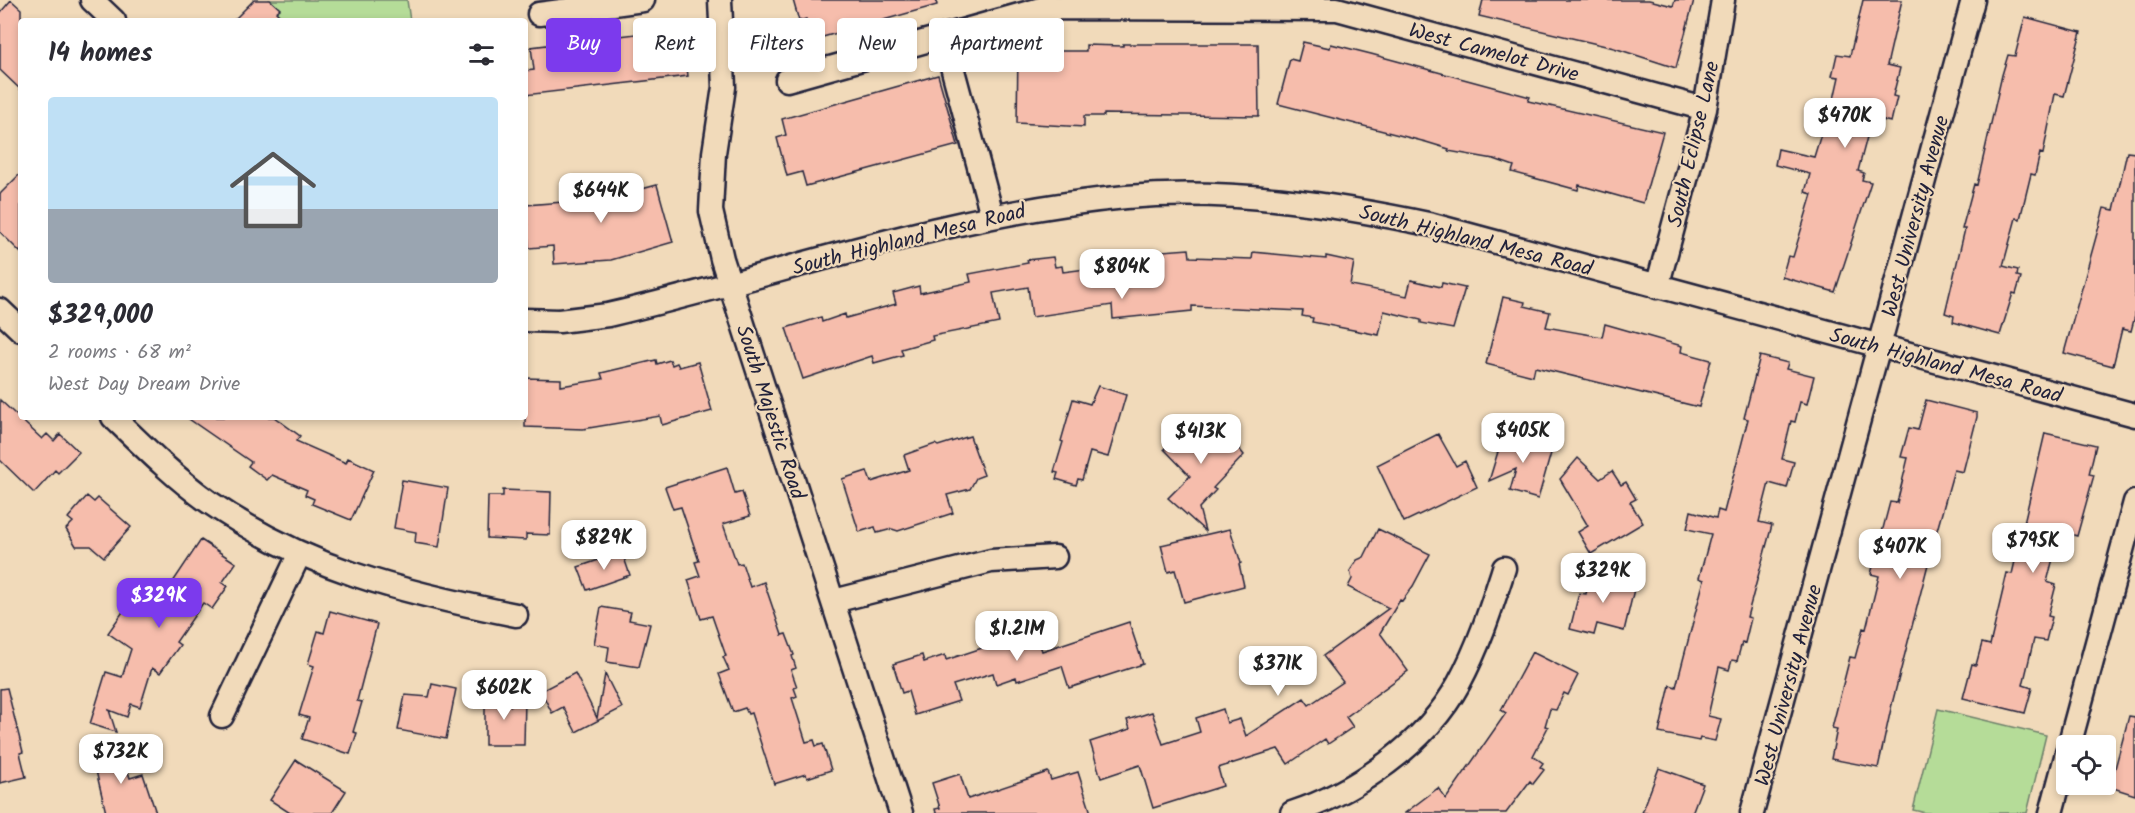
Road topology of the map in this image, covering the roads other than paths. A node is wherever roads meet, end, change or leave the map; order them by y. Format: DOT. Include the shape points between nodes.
graph roads {
  1 [pos="92,0"];
  2 [pos="643,0"];
  3 [pos="720,0"];
  4 [pos="1723,0"];
  5 [pos="1973,0"];
  6 [pos="539,14"];
  7 [pos="111,18"];
  8 [pos="1010,18"];
  9 [pos="929,41"];
  10 [pos="953,72"];
  11 [pos="787,80"];
  12 [pos="1705,109"];
  13 [pos="992,215"];
  14 [pos="728,284"];
  15 [pos="1657,287"];
  16 [pos="0,310"];
  17 [pos="528,320"];
  18 [pos="18,327"];
  19 [pos="1880,347"];
  20 [pos="2135,415"];
  21 [pos="116,420"];
  22 [pos="2135,502"];
  23 [pos="299,555"];
  24 [pos="1055,556"];
  25 [pos="1504,568"];
  26 [pos="834,601"];
  27 [pos="516,615"];
  28 [pos="222,716"];
  29 [pos="2072,735"];
  30 [pos="2056,792"];
  31 [pos="901,813"];
  32 [pos="1292,813"];
  33 [pos="1752,813"];
  34 [pos="2050,813"];
  1 -- 7 [label="street"];
  2 -- 6 [label="street"];
  3 -- 14 [label="street, South Majestic Road" via="724,87 714,153 711,211"];
  4 -- 12 [label="street, South Eclipse Lane"];
  5 -- 19 [label="street, West University Avenue"];
  8 -- 12 [label="street, West Camelot Drive" via="1044,8 1337,9"];
  9 -- 11 [label="street, West Camelot Drive"];
  10 -- 13 [label="street"];
  12 -- 15 [label="street, South Eclipse Lane"];
  13 -- 14 [label="street, South Highland Mesa Road"];
  13 -- 15 [label="street, South Highland Mesa Road" via="1128,197 1272,199 1345,207 1433,225"];
  14 -- 17 [label="street, South Highland Mesa Road" via="608,315"];
  14 -- 26 [label="street, South Majestic Road"];
  15 -- 19 [label="street, South Highland Mesa Road"];
  16 -- 18 [label="street"];
  19 -- 20 [label="street, South Highland Mesa Road"];
  19 -- 33 [label="street, West University Avenue"];
  21 -- 23 [label="street" via="208,501"];
  22 -- 29 [label="street"];
  23 -- 27 [label="street" via="363,579"];
  23 -- 28 [label="street"];
  24 -- 26 [label="street" via="991,561"];
  25 -- 32 [label="street" via="1484,631 1458,685 1433,721 1377,770"];
  26 -- 31 [label="street, South Majestic Road"];
  30 -- 34 [label="street"];
}
